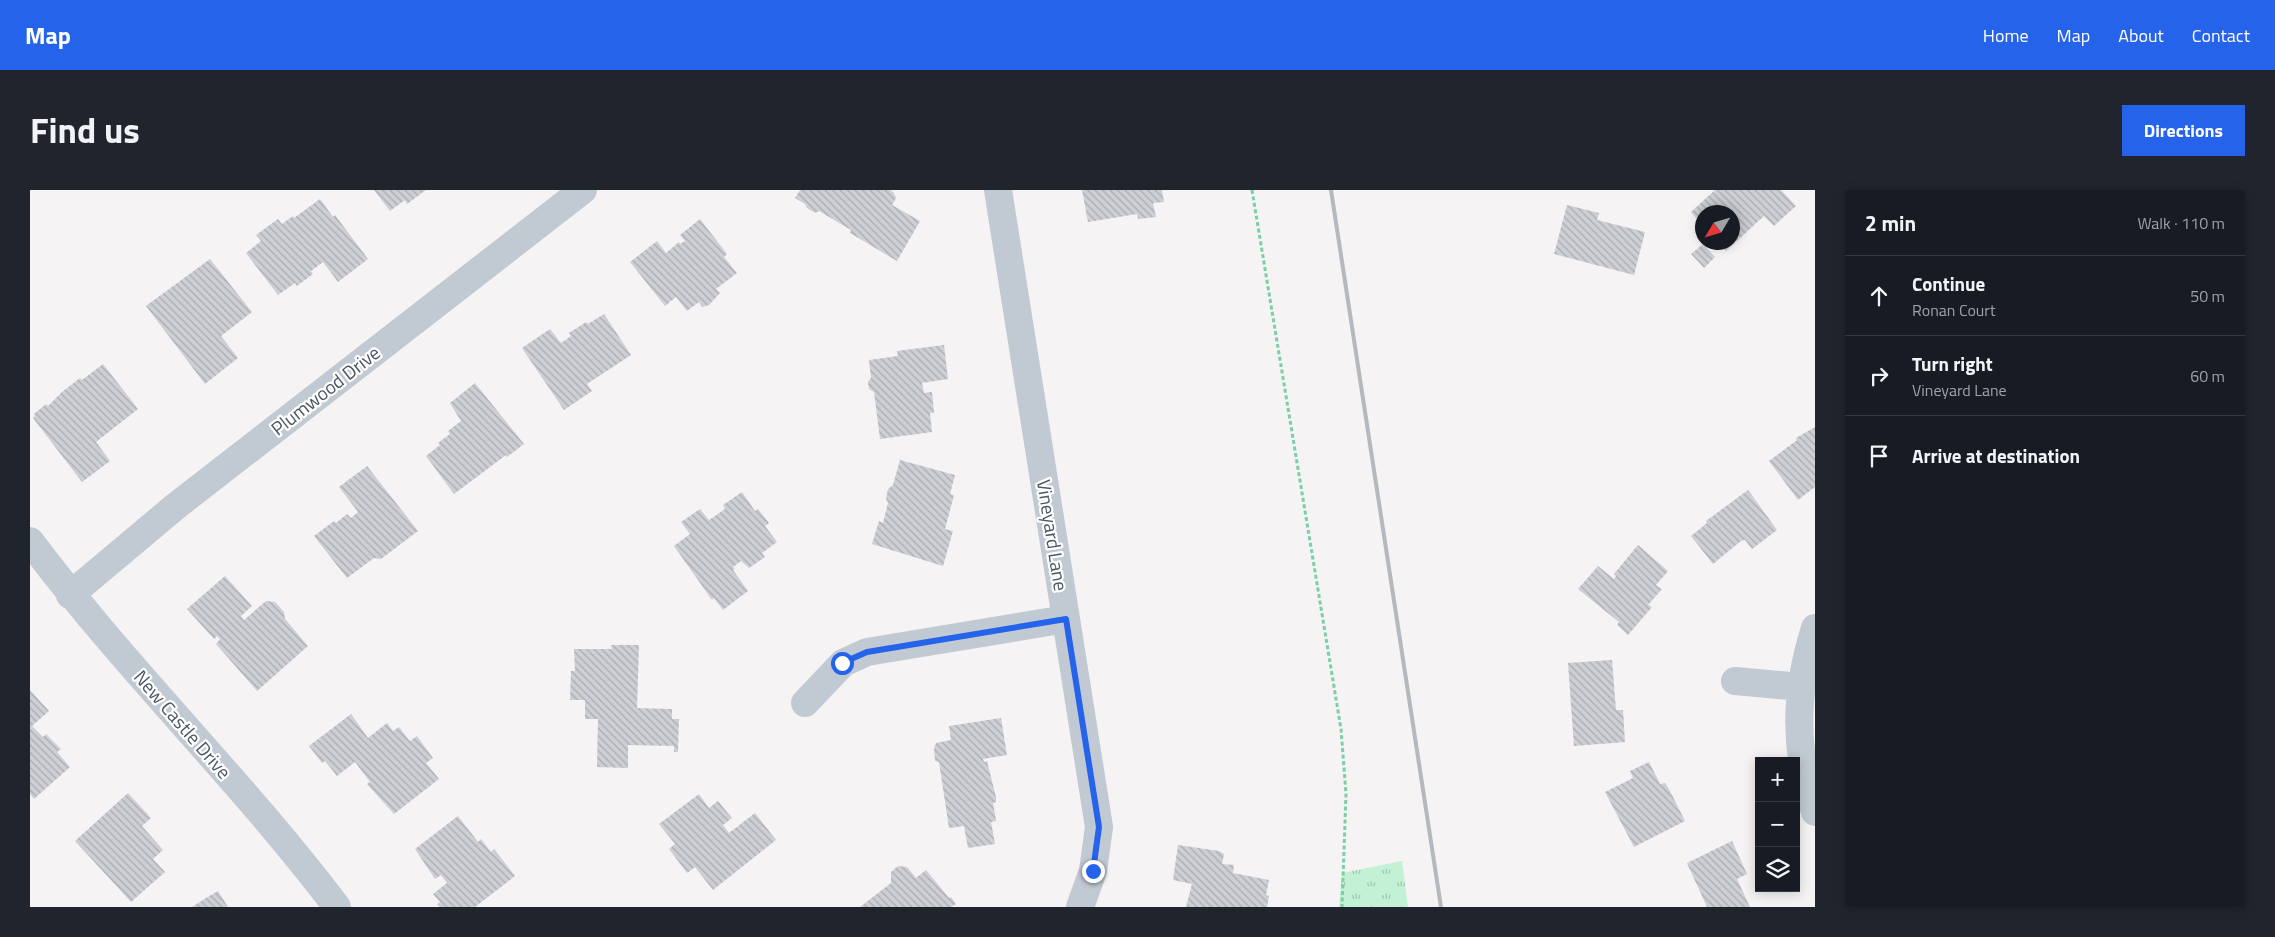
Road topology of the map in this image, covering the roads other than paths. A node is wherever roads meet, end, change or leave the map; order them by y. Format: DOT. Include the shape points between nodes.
graph roads {
  1 [pos="583,190"];
  2 [pos="998,190"];
  3 [pos="30,541"];
  4 [pos="70,594"];
  5 [pos="1066,619"];
  6 [pos="1815,628"];
  7 [pos="1735,681"];
  8 [pos="1801,687"];
  9 [pos="805,703"];
  10 [pos="1815,812"];
  11 [pos="337,907"];
  12 [pos="1080,907"];
  1 -- 4 [label="street, Plumwood Drive" via="176,506"];
  2 -- 5 [label="street, Vineyard Lane"];
  3 -- 4 [label="street, New Castle Drive"];
  4 -- 11 [label="street, New Castle Drive" via="294,850"];
  5 -- 9 [label="street" via="867,652 842,663"];
  5 -- 12 [label="street, Vineyard Lane" via="1099,827 1093,871"];
  6 -- 8 [label="street" via="1804,663"];
  7 -- 8 [label="street"];
  8 -- 10 [label="street" via="1799,745"];
}
